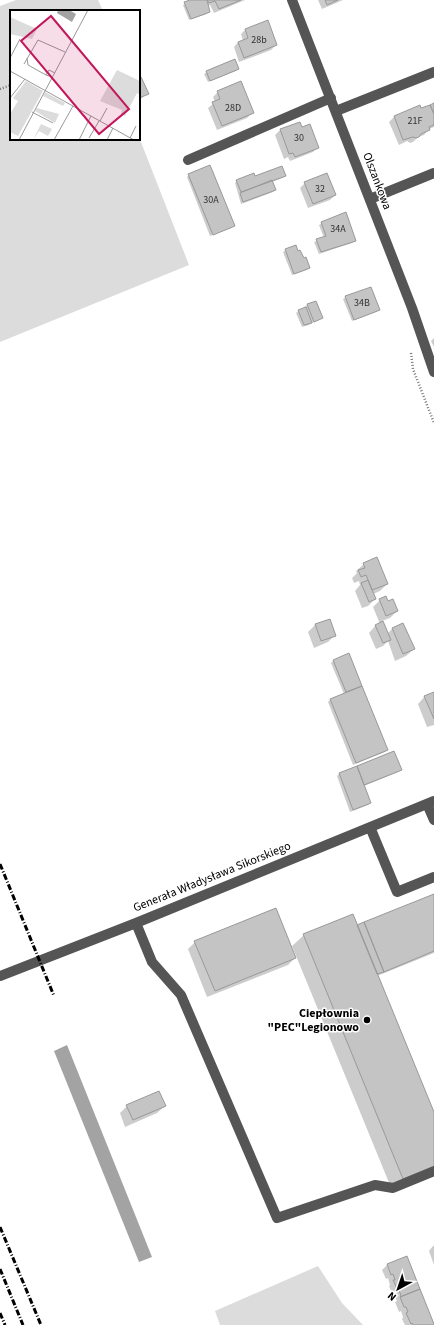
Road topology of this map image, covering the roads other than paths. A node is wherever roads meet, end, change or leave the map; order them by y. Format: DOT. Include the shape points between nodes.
graph roads {
  1 [pos="292,0"];
  2 [pos="434,72"];
  3 [pos="331,98"];
  4 [pos="336,111"];
  5 [pos="188,160"];
  6 [pos="434,173"];
  7 [pos="370,199"];
  8 [pos="434,372"];
  9 [pos="431,802"];
  10 [pos="434,820"];
  11 [pos="370,827"];
  12 [pos="434,877"];
  13 [pos="136,923"];
  14 [pos="0,976"];
  15 [pos="434,1171"];
  1 -- 3 [label="street, Olszankowa"];
  2 -- 4 [label="street"];
  3 -- 4 [label="street, Olszankowa"];
  3 -- 5 [label="street"];
  4 -- 7 [label="street, Olszankowa"];
  6 -- 7 [label="street"];
  7 -- 8 [label="street, Olszankowa"];
  9 -- 10 [label="street"];
  9 -- 11 [label="street, Generała Władysława Sikorskiego"];
  11 -- 12 [label="street" via="397,892"];
  11 -- 13 [label="street, Generała Władysława Sikorskiego"];
  13 -- 14 [label="street, Generała Władysława Sikorskiego"];
  13 -- 15 [label="street" via="152,962 181,995 276,1218 375,1185 392,1188"];
}
